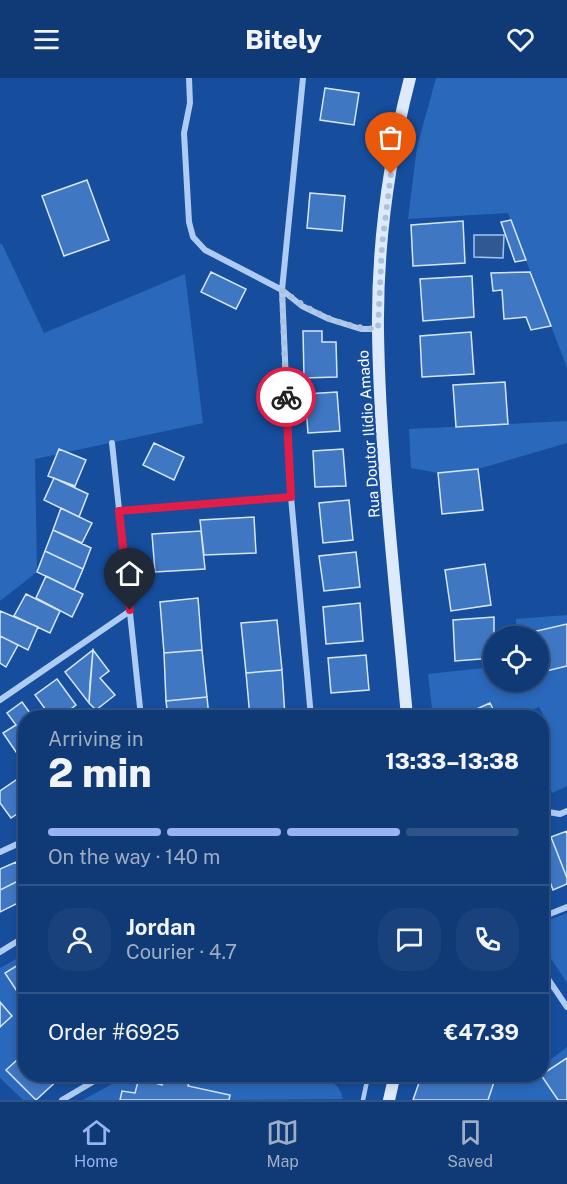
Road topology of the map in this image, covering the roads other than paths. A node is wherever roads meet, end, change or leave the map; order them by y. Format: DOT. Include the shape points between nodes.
graph roads {
  1 [pos="189,78"];
  2 [pos="303,78"];
  3 [pos="410,78"];
  4 [pos="282,290"];
  5 [pos="378,329"];
  6 [pos="112,443"];
  7 [pos="291,497"];
  8 [pos="119,511"];
  9 [pos="130,610"];
  10 [pos="0,700"];
  11 [pos="140,710"];
  12 [pos="310,710"];
  13 [pos="406,710"];
  14 [pos="549,812"];
  15 [pos="567,812"];
  16 [pos="18,844"];
  17 [pos="0,852"];
  18 [pos="567,907"];
  19 [pos="549,914"];
  20 [pos="18,941"];
  21 [pos="0,952"];
  22 [pos="549,980"];
  23 [pos="567,1007"];
  24 [pos="92,1082"];
  25 [pos="365,1082"];
  26 [pos="393,1082"];
  27 [pos="62,1100"];
  28 [pos="363,1100"];
  29 [pos="388,1100"];
  1 -- 4 [label="street" via="190,103 184,133 193,237 205,250"];
  2 -- 4 [label="street"];
  3 -- 5 [label="street, Rua Doutor Ilídio Amado" via="394,150 382,245"];
  4 -- 5 [label="street" via="302,306 329,318"];
  4 -- 7 [label="street"];
  5 -- 13 [label="street, Rua Doutor Ilídio Amado" via="382,439"];
  6 -- 8 [label="street"];
  7 -- 8 [label="street"];
  7 -- 12 [label="street"];
  8 -- 9 [label="street"];
  9 -- 10 [label="street"];
  9 -- 11 [label="street"];
  14 -- 15 [label="street"];
  16 -- 17 [label="street"];
  18 -- 19 [label="street"];
  20 -- 21 [label="street"];
  22 -- 23 [label="street"];
  24 -- 27 [label="street"];
  25 -- 28 [label="lane"];
  26 -- 29 [label="street"];
}
